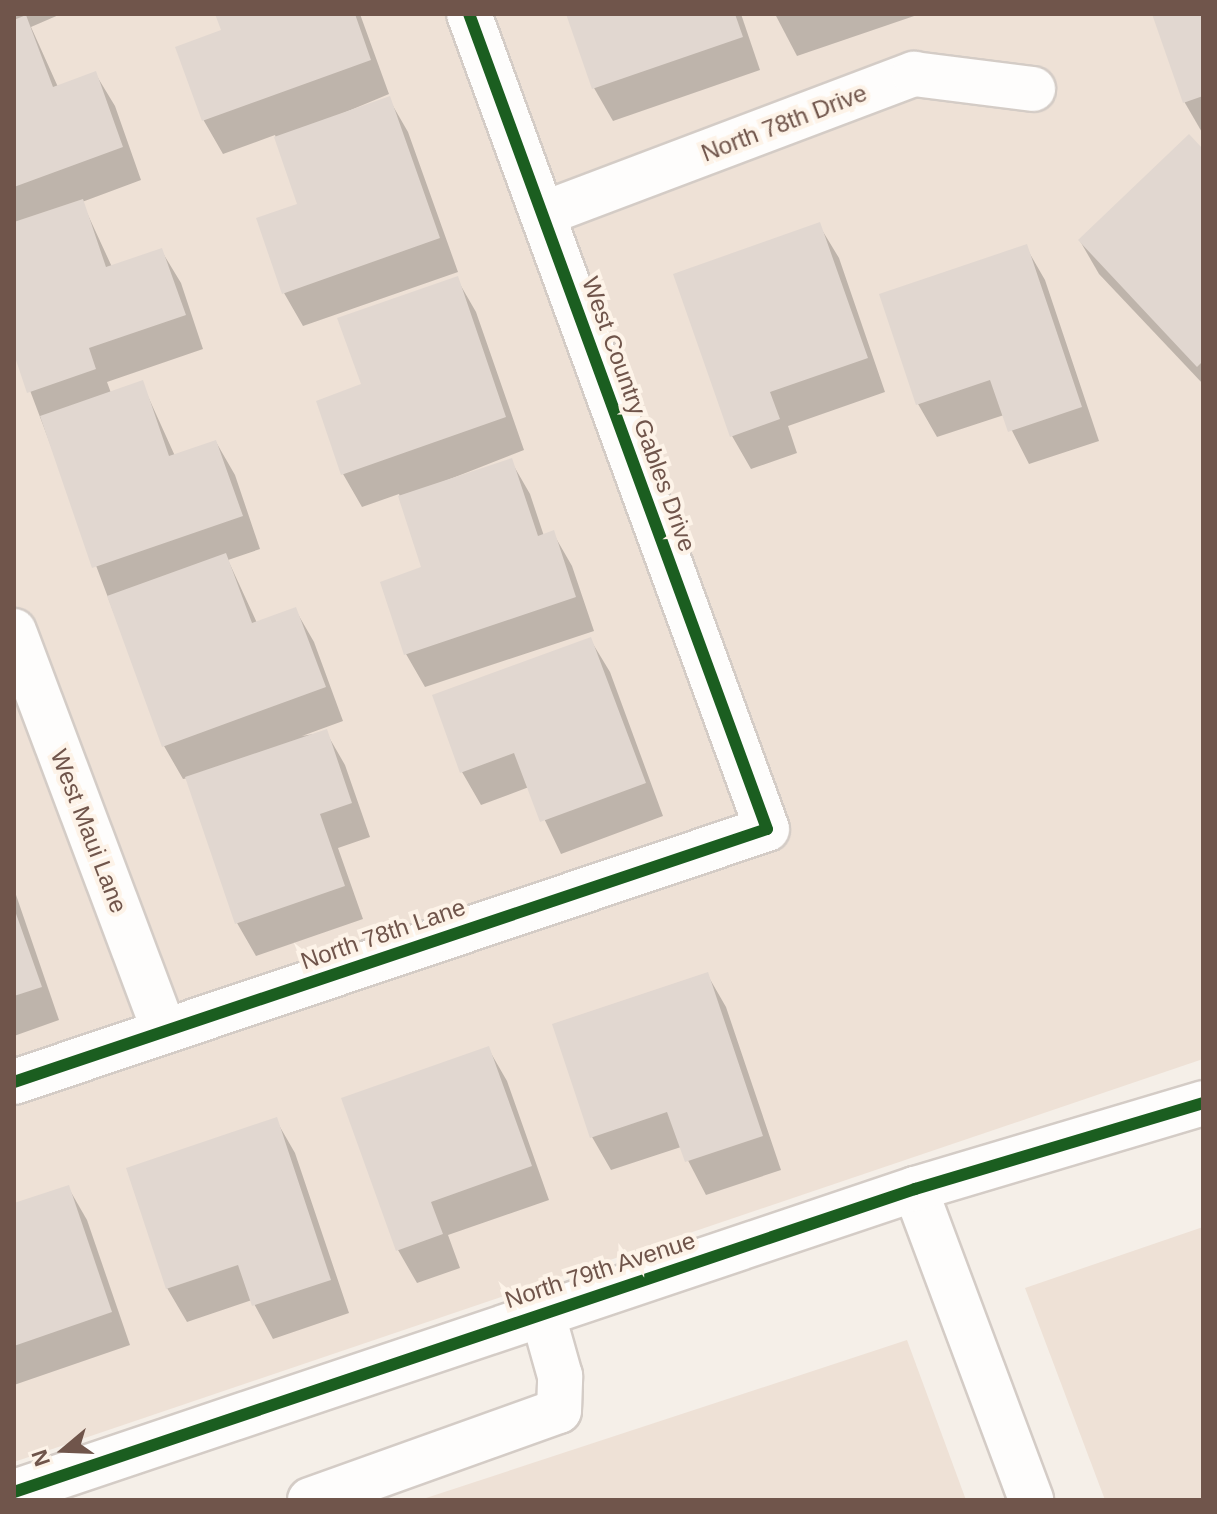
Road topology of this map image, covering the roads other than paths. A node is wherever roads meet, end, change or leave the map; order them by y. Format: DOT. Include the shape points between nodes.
graph roads {
  1 [pos="469,14"];
  2 [pos="1033,89"];
  3 [pos="543,214"];
  4 [pos="14,631"];
  5 [pos="767,829"];
  6 [pos="164,1031"];
  7 [pos="14,1082"];
  8 [pos="1203,1103"];
  9 [pos="915,1189"];
  10 [pos="542,1312"];
  11 [pos="14,1492"];
  12 [pos="310,1500"];
  13 [pos="1031,1500"];
  1 -- 3 [label="street, West Country Gables Drive"];
  2 -- 3 [label="street, North 78th Drive" via="914,74"];
  3 -- 5 [label="street, West Country Gables Drive"];
  4 -- 6 [label="street, West Maui Lane"];
  5 -- 6 [label="street, North 78th Lane"];
  6 -- 7 [label="street, North 78th Lane"];
  8 -- 9 [label="street, North 79th Avenue"];
  9 -- 10 [label="street, North 79th Avenue"];
  9 -- 13 [label="street"];
  10 -- 11 [label="street, North 79th Avenue"];
  10 -- 12 [label="street" via="560,1376 559,1411"];
}
